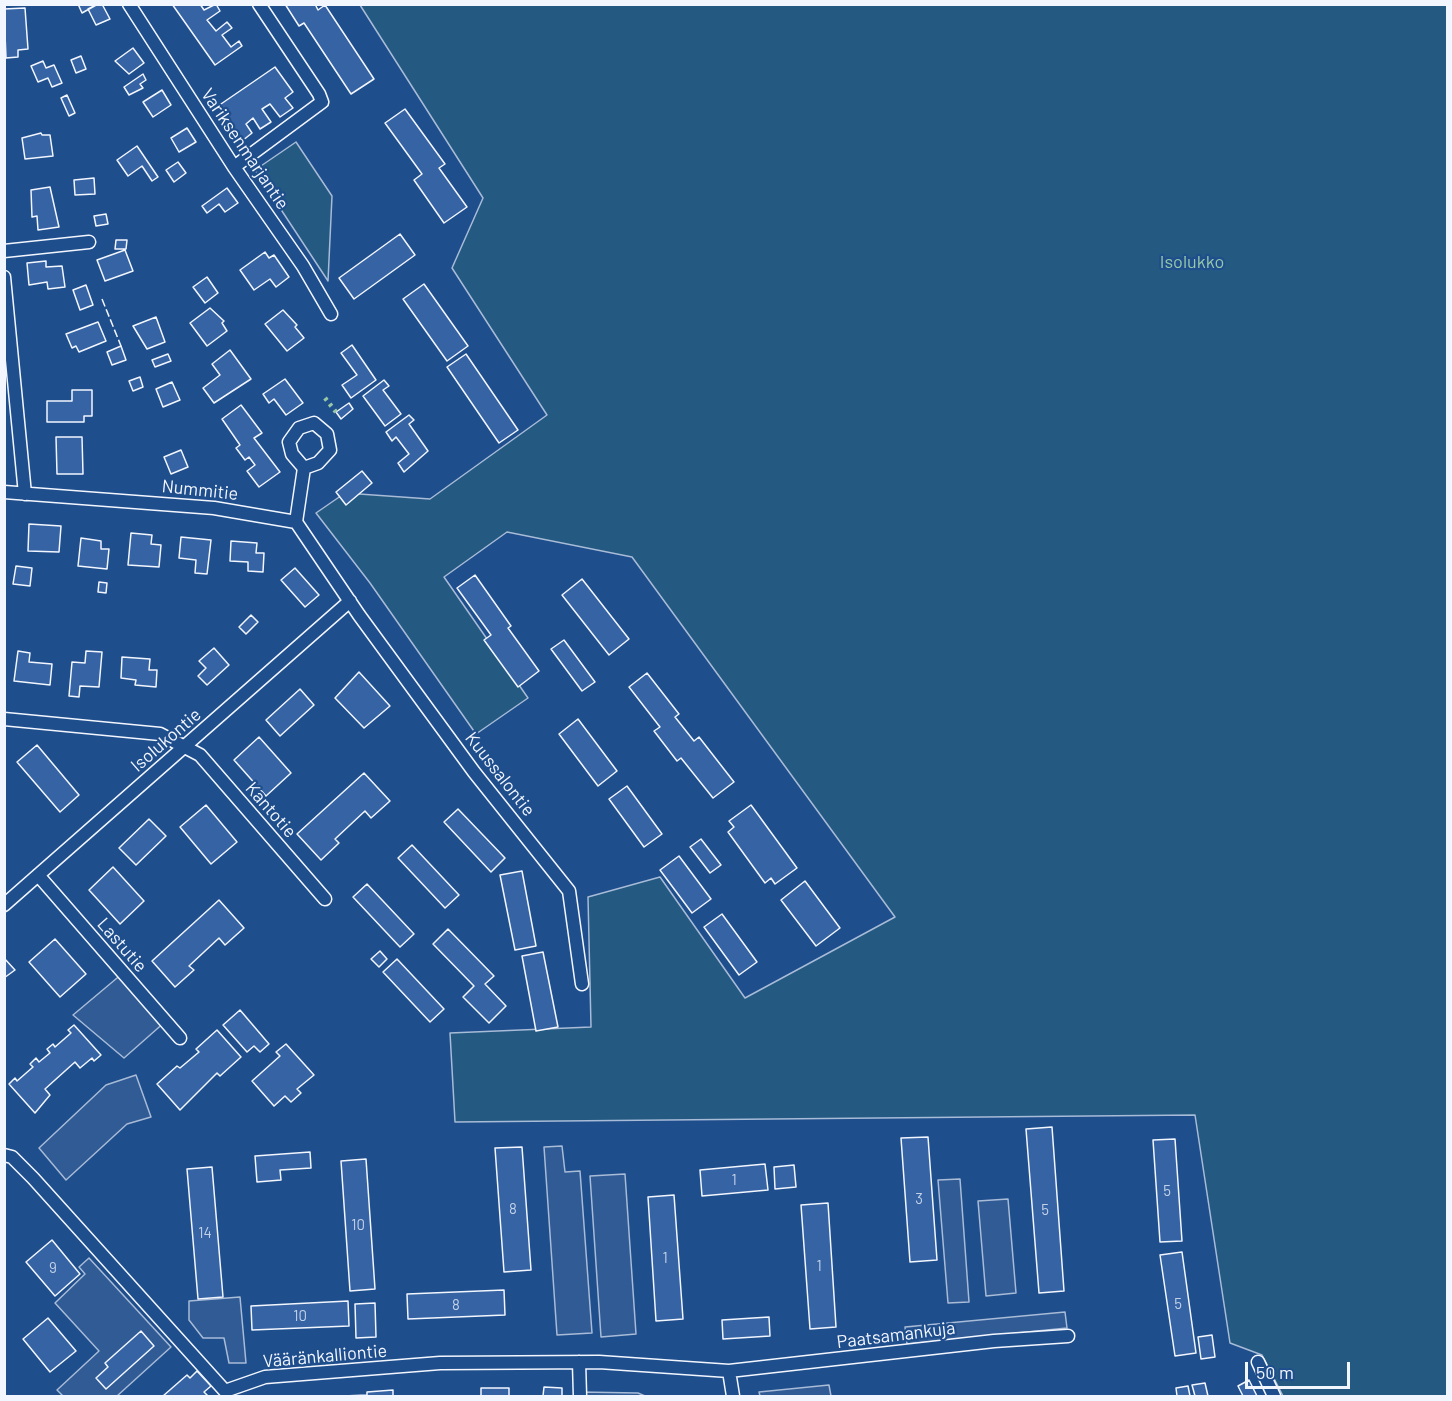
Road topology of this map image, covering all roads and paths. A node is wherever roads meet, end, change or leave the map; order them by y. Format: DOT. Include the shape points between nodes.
graph roads {
  1 [pos="129,4"];
  2 [pos="259,4"];
  3 [pos="234,167"];
  4 [pos="89,242"];
  5 [pos="4,251"];
  6 [pos="4,277"];
  7 [pos="331,314"];
  8 [pos="304,468"];
  9 [pos="4,492"];
  10 [pos="25,494"];
  11 [pos="296,522"];
  12 [pos="350,601"];
  13 [pos="4,719"];
  14 [pos="188,746"];
  15 [pos="38,875"];
  16 [pos="325,899"];
  17 [pos="4,905"];
  18 [pos="582,984"];
  19 [pos="180,1038"];
  20 [pos="4,1155"];
  21 [pos="1068,1336"];
  22 [pos="579,1362"];
  23 [pos="1258,1362"];
  24 [pos="729,1371"];
  25 [pos="227,1394"];
  26 [pos="580,1396"];
  27 [pos="733,1396"];
  28 [pos="1274,1396"];
  1 -- 3 [label="street, Variksenmarjantie"];
  2 -- 3 [label="street" via="321,102 318,108"];
  3 -- 7 [label="street, Variksenmarjantie" via="303,266"];
  4 -- 5 [label="street"];
  6 -- 10 [label="street"];
  8 -- 11 [label="street"];
  9 -- 10 [label="street, Nummitie"];
  10 -- 11 [label="street, Nummitie" via="214,508"];
  11 -- 12 [label="street"];
  12 -- 14 [label="street, Isolukontie"];
  12 -- 18 [label="street, Kuussalontie" via="474,772 569,891"];
  13 -- 14 [label="street, Kantotie" via="160,734"];
  14 -- 15 [label="street, Isolukontie"];
  14 -- 16 [label="street, Kantotie"];
  15 -- 17 [label="street, Isolukontie"];
  15 -- 19 [label="street, Lastutie"];
  20 -- 25 [label="street, Vääränkalliontie" via="12,1157 33,1178"];
  21 -- 24 [label="street, Paatsamankuja"];
  22 -- 24 [label="street, Vääränkalliontie"];
  22 -- 25 [label="street, Vääränkalliontie" via="440,1363 266,1377"];
  22 -- 26 [label="street"];
  23 -- 28 [label="street"];
  24 -- 27 [label="street"];
}
